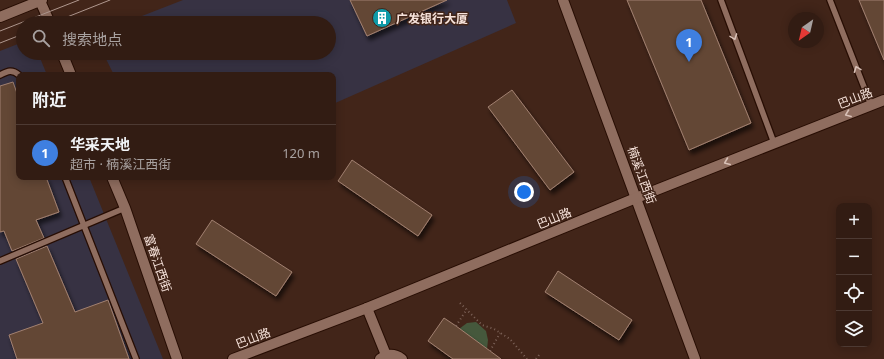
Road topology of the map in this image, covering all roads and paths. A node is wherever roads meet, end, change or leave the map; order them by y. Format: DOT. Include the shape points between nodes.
graph roads {
  1 [pos="41,0"];
  2 [pos="563,0"];
  3 [pos="721,0"];
  4 [pos="830,0"];
  5 [pos="47,16"];
  6 [pos="0,17"];
  7 [pos="65,60"];
  8 [pos="70,72"];
  9 [pos="16,73"];
  10 [pos="0,75"];
  11 [pos="884,100"];
  12 [pos="871,105"];
  13 [pos="774,143"];
  14 [pos="66,180"];
  15 [pos="113,180"];
  16 [pos="636,198"];
  17 [pos="125,208"];
  18 [pos="84,226"];
  19 [pos="0,261"];
  20 [pos="460,303"];
  21 [pos="367,308"];
  22 [pos="467,309"];
  23 [pos="456,326"];
  24 [pos="500,333"];
  25 [pos="490,351"];
  26 [pos="539,355"];
  27 [pos="383,357"];
  28 [pos="136,359"];
  29 [pos="177,359"];
  30 [pos="233,359"];
  31 [pos="402,359"];
  32 [pos="527,359"];
  33 [pos="536,359"];
  34 [pos="695,359"];
  1 -- 5 [label="street"];
  1 -- 6 [label="street"];
  2 -- 16 [label="street, 楠溪江西街"];
  3 -- 13 [label="lane, one-way"];
  12 -- 4 [label="lane, one-way"];
  7 -- 8 [label="street"];
  9 -- 10 [label="lane" via="9,71"];
  11 -- 12 [label="street, 巴山路"];
  12 -- 13 [label="street, 巴山路, one-way"];
  13 -- 16 [label="street, 巴山路, one-way"];
  14 -- 18 [label="lane"];
  15 -- 17 [label="street, 富春江西街"];
  16 -- 21 [label="street, 巴山路"];
  16 -- 34 [label="street, 楠溪江西街"];
  17 -- 18 [label="lane"];
  17 -- 29 [label="street, 富春江西街"];
  18 -- 19 [label="lane"];
  18 -- 28 [label="lane"];
  20 -- 22 [label="path"];
  21 -- 27 [label="street"];
  21 -- 30 [label="street, 巴山路"];
  22 -- 23 [label="path"];
  22 -- 24 [label="path" via="482,325"];
  24 -- 25 [label="path"];
  24 -- 32 [label="path" via="510,339"];
  26 -- 33 [label="path"];
  27 -- 31 [label="street" via="391,354"];
}
